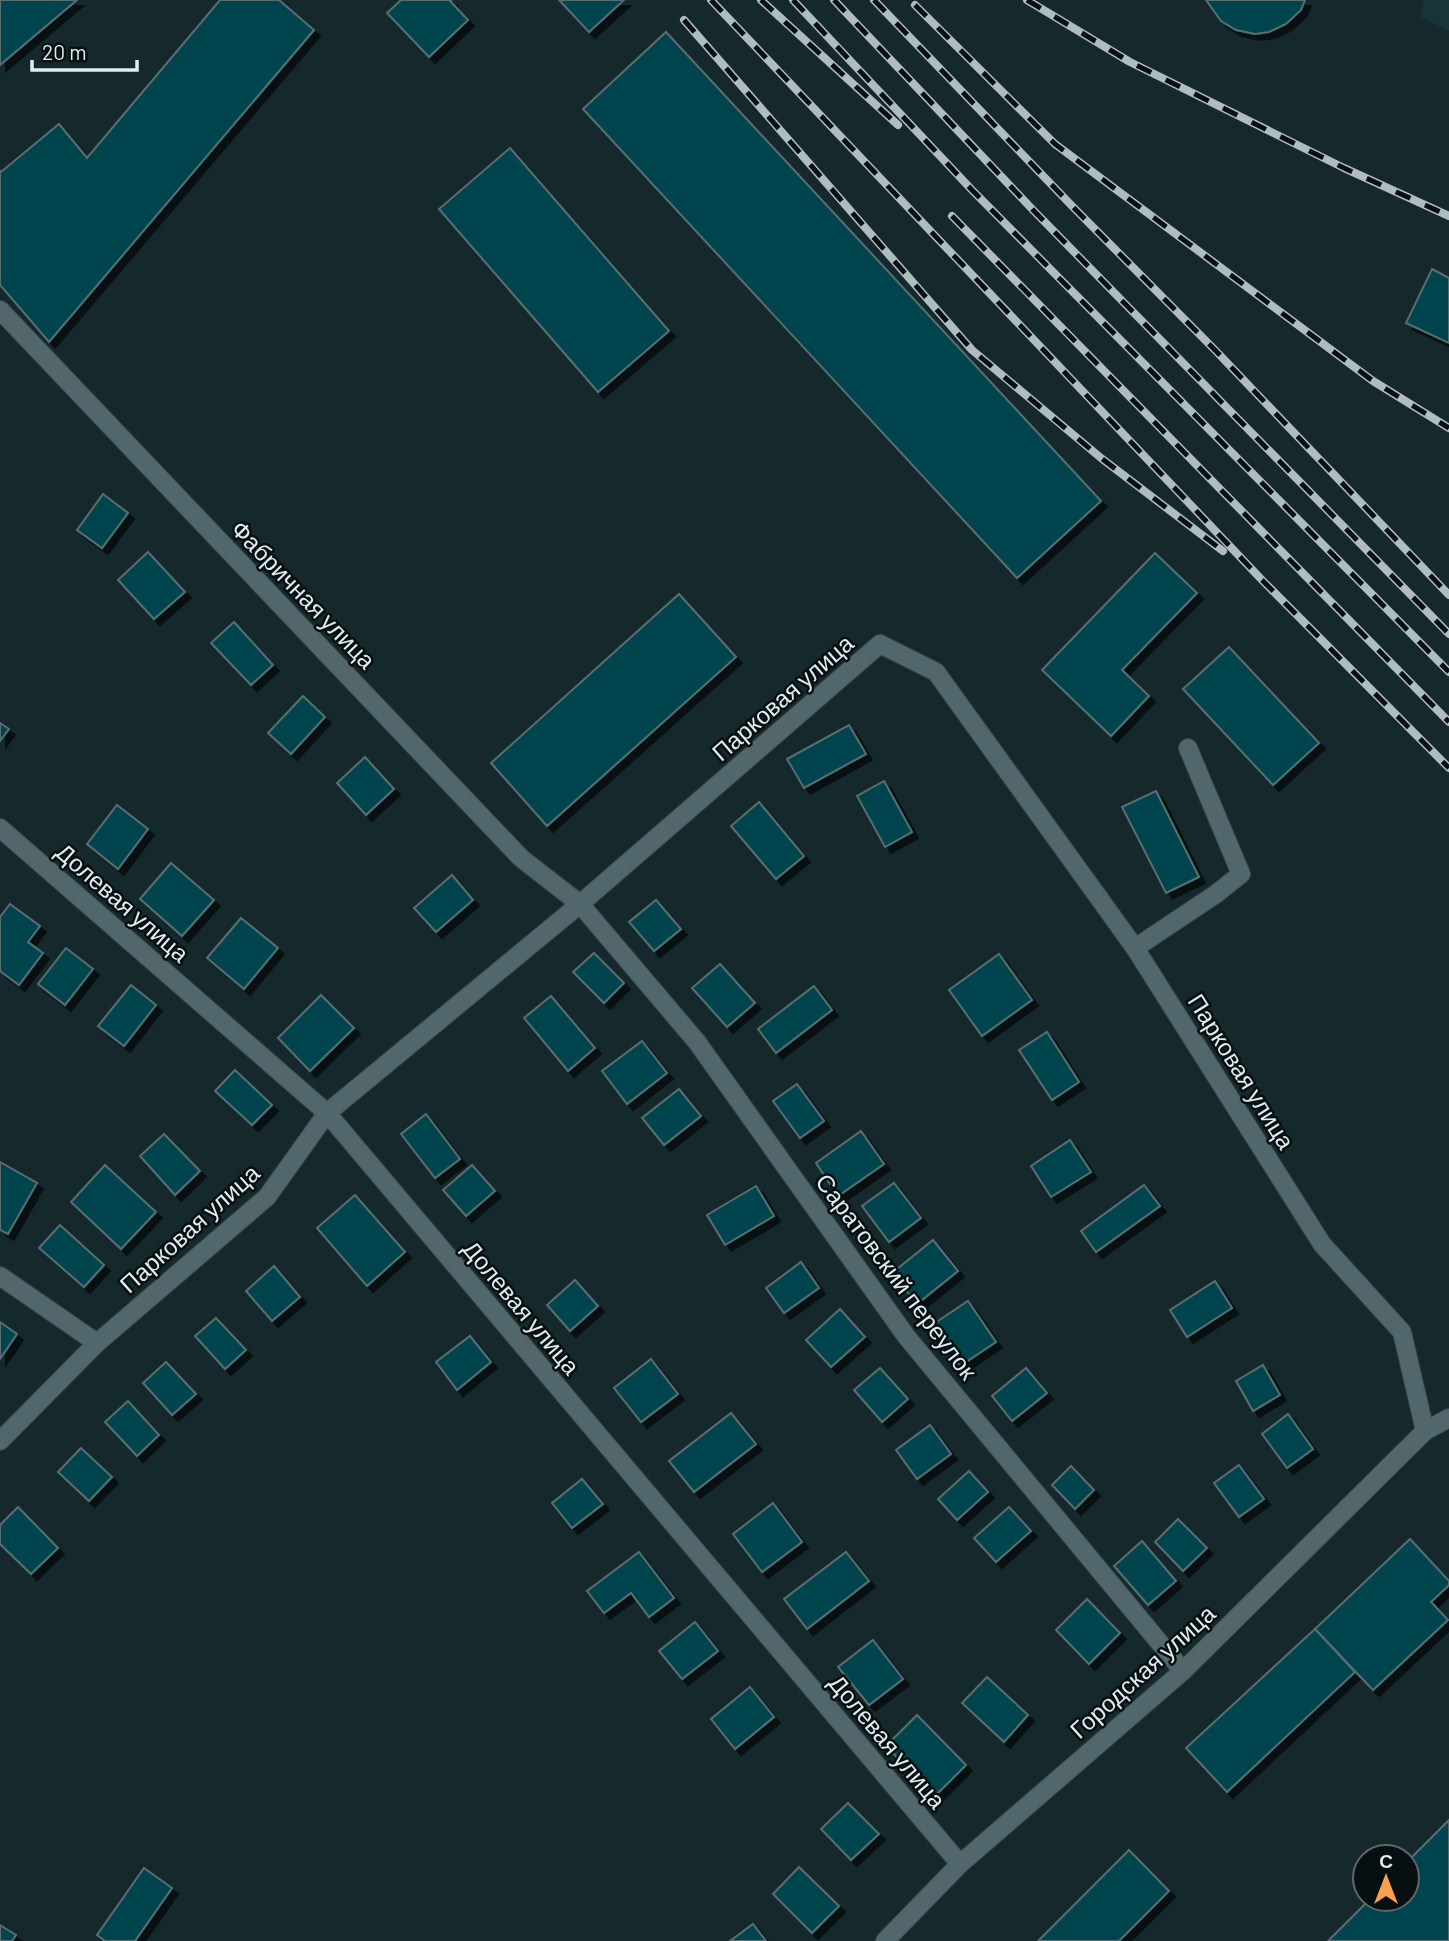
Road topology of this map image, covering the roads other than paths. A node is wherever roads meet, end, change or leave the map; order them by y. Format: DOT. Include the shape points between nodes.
graph roads {
  1 [pos="0,310"];
  2 [pos="1188,748"];
  3 [pos="0,828"];
  4 [pos="580,904"];
  5 [pos="1135,948"];
  6 [pos="327,1113"];
  7 [pos="0,1276"];
  8 [pos="97,1343"];
  9 [pos="1449,1418"];
  10 [pos="1425,1431"];
  11 [pos="0,1441"];
  12 [pos="1183,1671"];
  13 [pos="960,1864"];
  14 [pos="885,1941"];
  1 -- 4 [label="street, Фабричная улица" via="521,858"];
  2 -- 5 [label="street" via="1241,874"];
  3 -- 6 [label="street, Долевая улица"];
  4 -- 5 [label="street, Парковая улица" via="880,645 936,672"];
  4 -- 6 [label="street, Парковая улица"];
  4 -- 12 [label="street, Саратовский переулок" via="697,1042 906,1336"];
  5 -- 10 [label="street, Парковая улица" via="1322,1244 1402,1332"];
  6 -- 8 [label="street, Парковая улица" via="267,1196"];
  6 -- 13 [label="street, Долевая улица"];
  7 -- 8 [label="street"];
  8 -- 11 [label="street, Парковая улица"];
  9 -- 10 [label="street, Городская улица"];
  10 -- 12 [label="street, Городская улица"];
  12 -- 13 [label="street, Городская улица"];
  13 -- 14 [label="street, Городская улица"];
}
